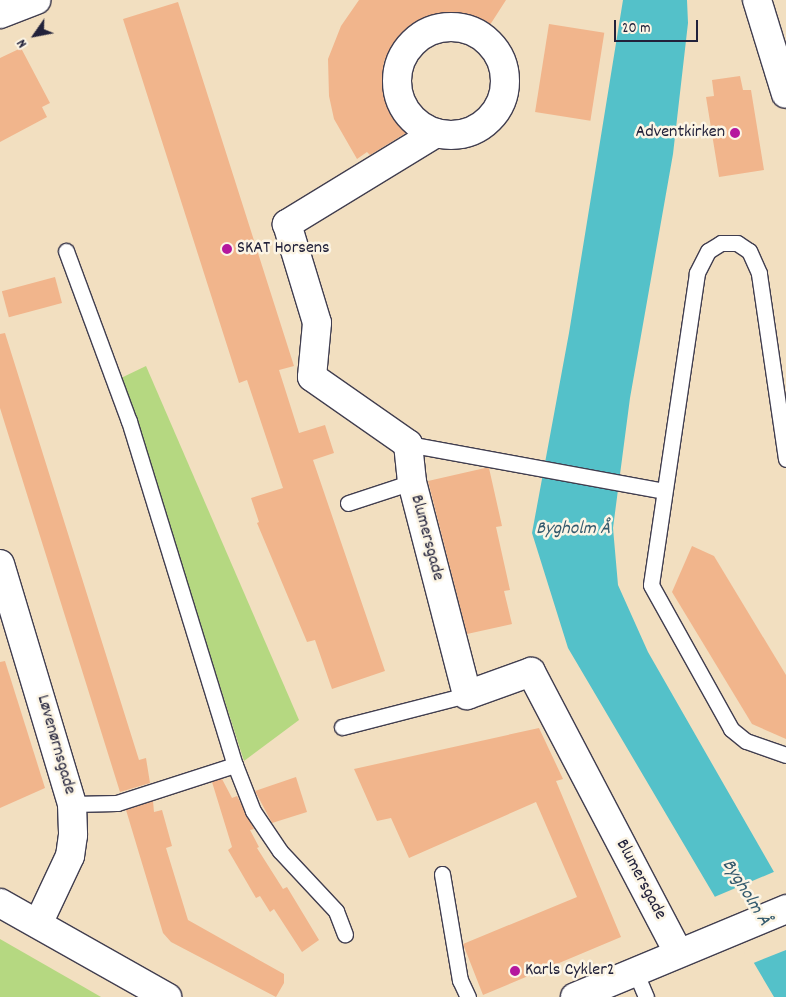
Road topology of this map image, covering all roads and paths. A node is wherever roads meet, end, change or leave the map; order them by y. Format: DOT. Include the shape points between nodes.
graph roads {
  1 [pos="36,0"];
  2 [pos="757,0"];
  3 [pos="0,14"];
  4 [pos="786,94"];
  5 [pos="436,133"];
  6 [pos="66,251"];
  7 [pos="408,444"];
  8 [pos="786,459"];
  9 [pos="412,482"];
  10 [pos="664,491"];
  11 [pos="348,503"];
  12 [pos="0,564"];
  13 [pos="467,695"];
  14 [pos="342,727"];
  15 [pos="786,755"];
  16 [pos="235,765"];
  17 [pos="72,804"];
  18 [pos="442,874"];
  19 [pos="0,903"];
  20 [pos="786,909"];
  21 [pos="38,924"];
  22 [pos="346,934"];
  23 [pos="678,952"];
  24 [pos="635,971"];
  25 [pos="167,997"];
  26 [pos="468,997"];
  27 [pos="575,997"];
  28 [pos="646,997"];
  1 -- 3 [label="street"];
  2 -- 4 [label="street"];
  5 -- 7 [label="street" via="287,224 317,323 312,377"];
  6 -- 16 [label="lane" via="129,421"];
  7 -- 9 [label="street, Blumersgade"];
  7 -- 10 [label="lane"];
  8 -- 10 [label="lane" via="759,273 749,251 737,242 721,243 708,251 697,273"];
  9 -- 11 [label="lane"];
  9 -- 13 [label="street, Blumersgade"];
  10 -- 15 [label="lane" via="651,585 731,729 746,741"];
  12 -- 17 [label="street, Løvenørnsgade"];
  13 -- 14 [label="lane"];
  13 -- 23 [label="street, Blumersgade" via="531,672"];
  16 -- 17 [label="lane" via="116,803"];
  16 -- 22 [label="lane" via="253,811 280,852 336,911"];
  17 -- 21 [label="street, Løvenørnsgade" via="70,856"];
  18 -- 26 [label="lane" via="460,980"];
  19 -- 21 [label="street"];
  20 -- 23 [label="street"];
  21 -- 25 [label="street"];
  23 -- 24 [label="street"];
  24 -- 27 [label="street"];
  24 -- 28 [label="lane"];
}
